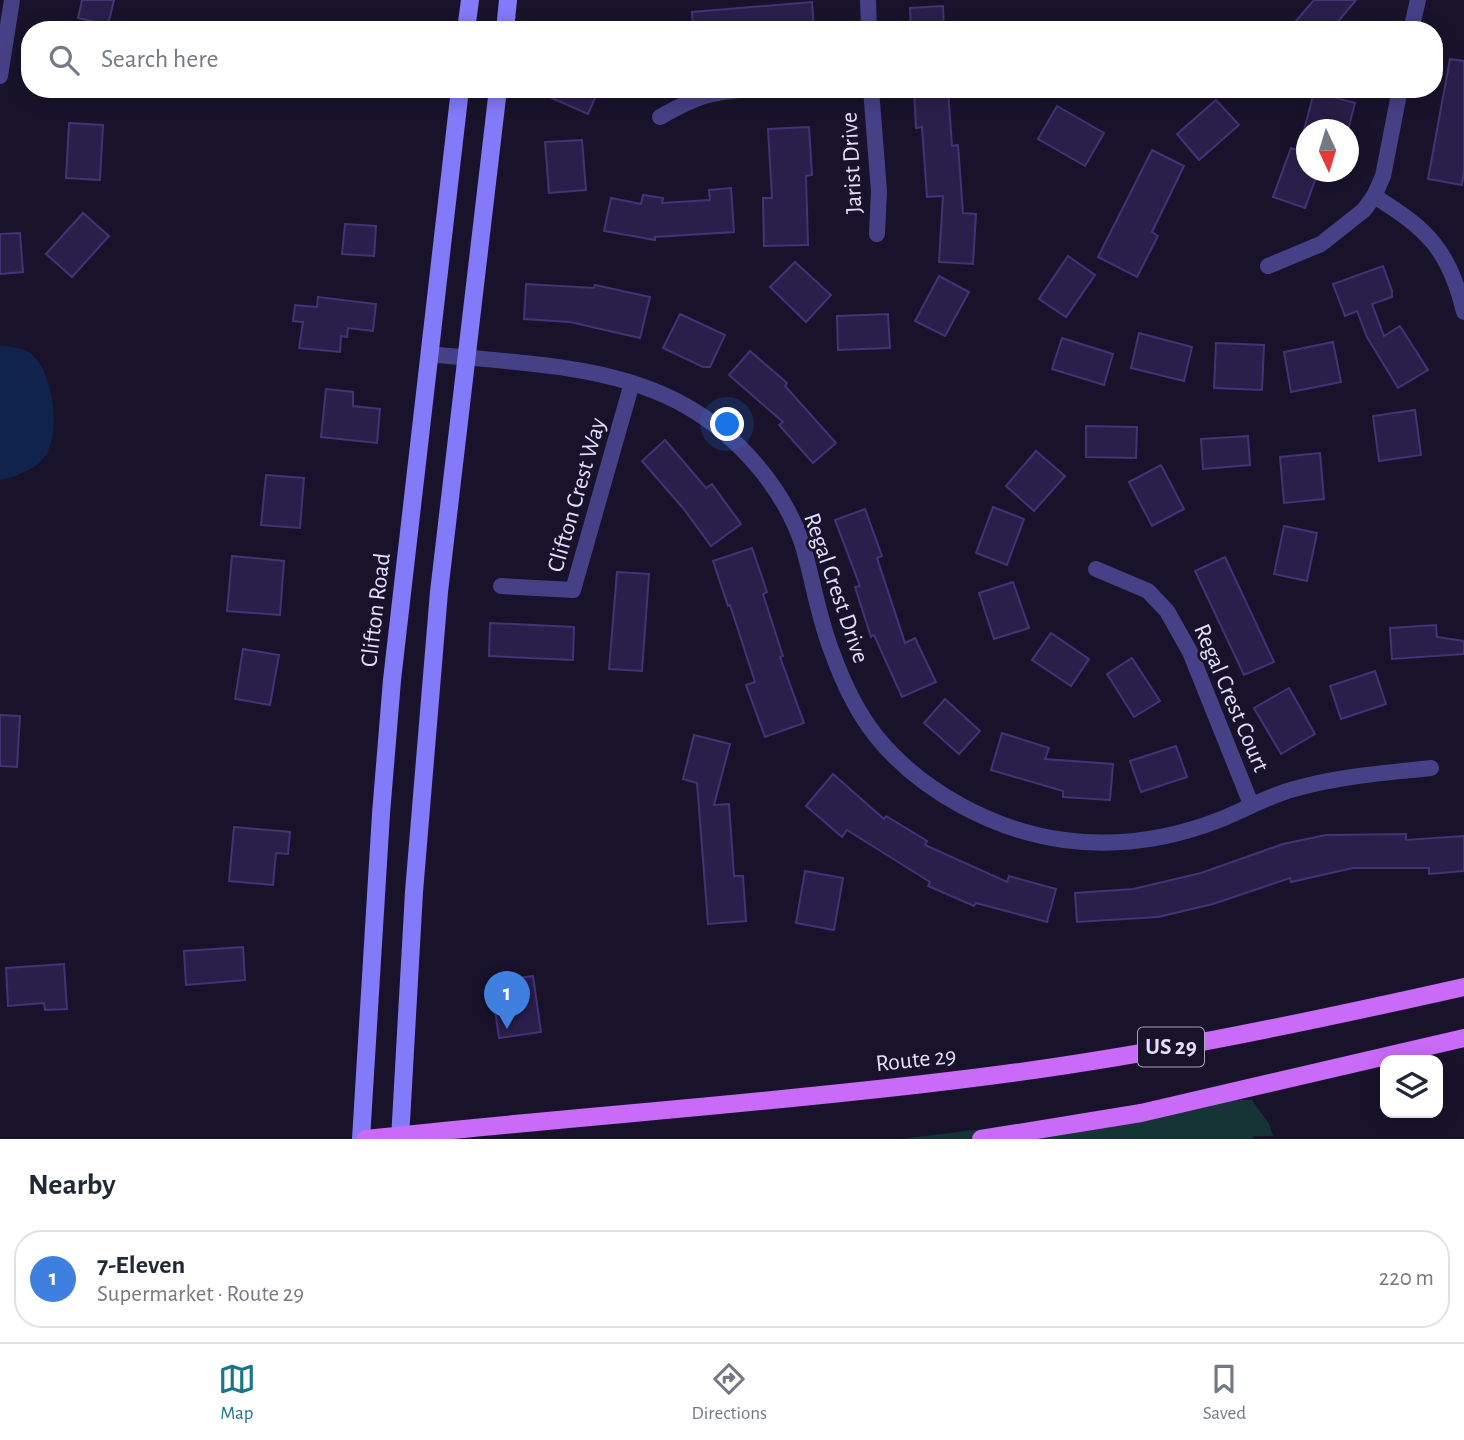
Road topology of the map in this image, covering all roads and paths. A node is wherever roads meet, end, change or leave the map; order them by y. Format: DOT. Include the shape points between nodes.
graph roads {
  1 [pos="12,0"];
  2 [pos="470,0"];
  3 [pos="508,0"];
  4 [pos="868,0"];
  5 [pos="1418,0"];
  6 [pos="468,21"];
  7 [pos="506,21"];
  8 [pos="869,21"];
  9 [pos="1413,21"];
  10 [pos="0,76"];
  11 [pos="459,98"];
  12 [pos="497,98"];
  13 [pos="696,98"];
  14 [pos="872,98"];
  15 [pos="1398,98"];
  16 [pos="660,117"];
  17 [pos="1374,196"];
  18 [pos="877,234"];
  19 [pos="1268,266"];
  20 [pos="1464,312"];
  21 [pos="429,354"];
  22 [pos="466,358"];
  23 [pos="632,383"];
  24 [pos="1096,569"];
  25 [pos="501,586"];
  26 [pos="1431,768"];
  27 [pos="1251,804"];
  28 [pos="1464,987"];
  29 [pos="1464,1038"];
  30 [pos="400,1137"];
  31 [pos="363,1139"];
  32 [pos="981,1139"];
  1 -- 10 [label="street"];
  2 -- 6 [label="main road"];
  3 -- 7 [label="main road"];
  4 -- 8 [label="street"];
  5 -- 9 [label="street"];
  11 -- 21 [label="main road, Clifton Road"];
  12 -- 22 [label="main road"];
  13 -- 16 [label="street"];
  14 -- 18 [label="street, Jarist Drive" via="879,191"];
  15 -- 17 [label="street" via="1390,149"];
  17 -- 19 [label="street" via="1364,210 1321,244"];
  17 -- 20 [label="street" via="1406,216 1437,246 1453,272"];
  21 -- 22 [label="street, Regal Crest Drive"];
  21 -- 31 [label="main road, Clifton Road" via="392,680"];
  22 -- 23 [label="street, Regal Crest Drive" via="592,372"];
  22 -- 30 [label="main road" via="439,592 414,892"];
  23 -- 25 [label="street, Clifton Crest Way" via="573,590"];
  23 -- 27 [label="street, Regal Crest Drive" via="686,406 730,438 771,486 800,539 822,625 845,685 875,735 946,796 983,818 1023,832 1105,843 1181,833"];
  24 -- 27 [label="street, Regal Crest Court" via="1148,591 1167,611 1190,652"];
  26 -- 27 [label="street, Regal Crest Drive" via="1339,779"];
  28 -- 30 [label="main road, Route 29 / US 29" via="1252,1033 965,1079"];
  29 -- 32 [label="main road, US 29" via="1141,1113"];
  30 -- 31 [label="main road, Route 29 / US 29"];
}
